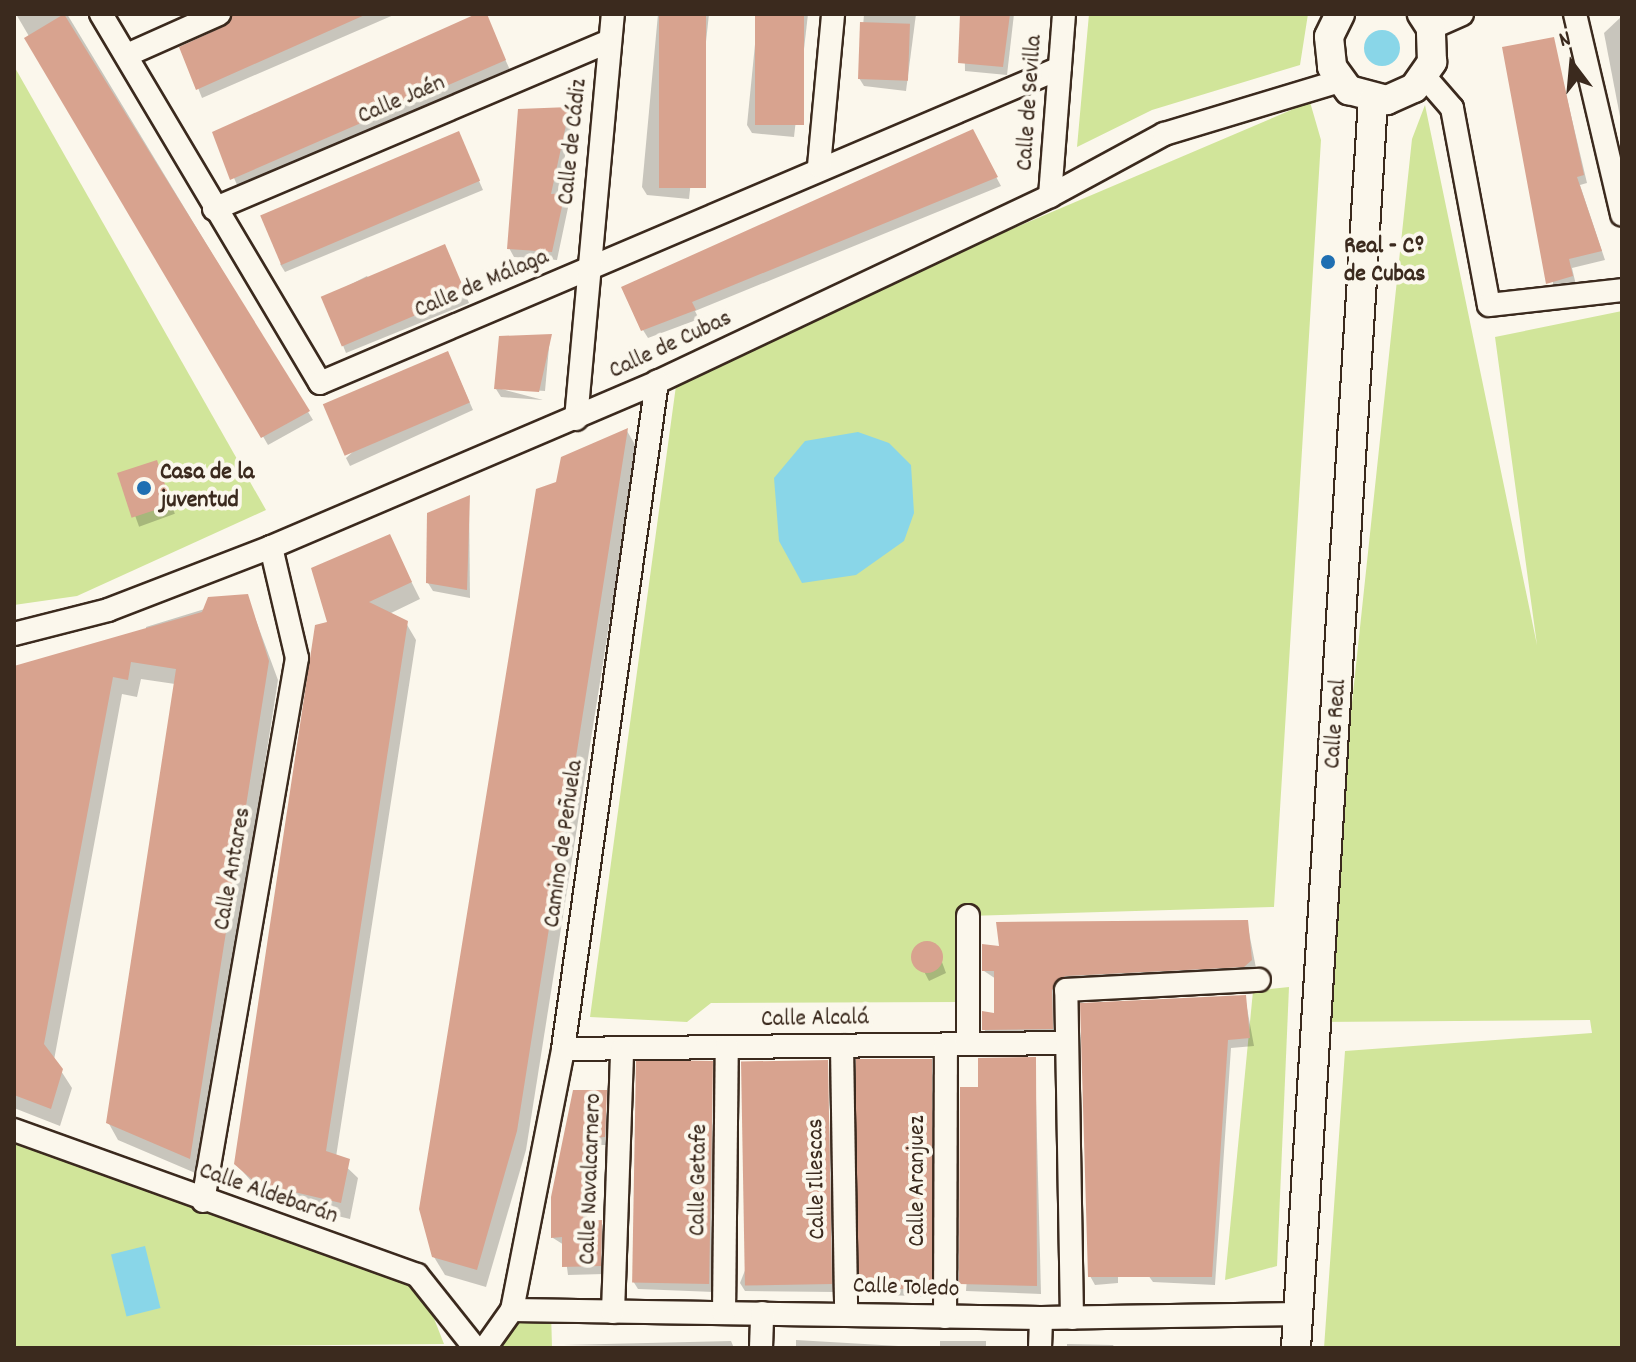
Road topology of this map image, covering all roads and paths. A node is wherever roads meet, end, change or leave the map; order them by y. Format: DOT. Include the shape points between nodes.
graph roads {
  1 [pos="101,14"];
  2 [pos="219,14"];
  3 [pos="613,14"];
  4 [pos="833,14"];
  5 [pos="1064,14"];
  6 [pos="1340,14"];
  7 [pos="1462,14"];
  8 [pos="1575,14"];
  9 [pos="1426,21"];
  10 [pos="610,41"];
  11 [pos="127,55"];
  12 [pos="1060,68"];
  13 [pos="1425,77"];
  14 [pos="1339,81"];
  15 [pos="1373,100"];
  16 [pos="819,166"];
  17 [pos="1050,196"];
  18 [pos="214,209"];
  19 [pos="1622,215"];
  20 [pos="587,267"];
  21 [pos="1622,290"];
  22 [pos="657,382"];
  23 [pos="576,419"];
  24 [pos="271,547"];
  25 [pos="14,634"];
  26 [pos="968,916"];
  27 [pos="1259,980"];
  28 [pos="1067,1043"];
  29 [pos="957,1044"];
  30 [pos="842,1046"];
  31 [pos="727,1047"];
  32 [pos="563,1049"];
  33 [pos="622,1049"];
  34 [pos="14,1130"];
  35 [pos="203,1201"];
  36 [pos="512,1310"];
  37 [pos="613,1312"];
  38 [pos="846,1312"];
  39 [pos="724,1313"];
  40 [pos="762,1313"];
  41 [pos="1299,1314"];
  42 [pos="945,1317"];
  43 [pos="1041,1318"];
  44 [pos="1072,1318"];
  45 [pos="475,1348"];
  46 [pos="485,1348"];
  47 [pos="761,1348"];
  48 [pos="1040,1348"];
  49 [pos="1296,1348"];
  1 -- 11 [label="street, Calle de Málaga"];
  2 -- 11 [label="street"];
  3 -- 10 [label="street, Calle de Cádiz"];
  4 -- 16 [label="street"];
  5 -- 12 [label="street, Calle de Sevilla"];
  6 -- 14 [label="street" via="1328,52"];
  7 -- 9 [label="street"];
  8 -- 19 [label="street"];
  9 -- 13 [label="street"];
  10 -- 18 [label="street, Calle Jaén"];
  10 -- 20 [label="street, Calle de Cádiz"];
  11 -- 18 [label="street, Calle de Málaga"];
  12 -- 16 [label="street, Calle de Málaga"];
  12 -- 17 [label="street, Calle de Sevilla"];
  13 -- 15 [label="street" via="1402,96"];
  13 -- 21 [label="street" via="1452,108 1489,305"];
  14 -- 15 [label="street"];
  14 -- 17 [label="street, Calle de Cubas" via="1164,134"];
  15 -- 41 [label="street, Calle Real"];
  16 -- 20 [label="street, Calle de Málaga"];
  17 -- 22 [label="street, Calle de Cubas"];
  18 -- 20 [label="street, Calle de Málaga" via="320,383"];
  20 -- 23 [label="street, Calle de Cádiz"];
  22 -- 23 [label="street, Calle de Cubas"];
  22 -- 32 [label="street, Camino de Peñuela"];
  23 -- 24 [label="street, Calle de Cubas"];
  24 -- 25 [label="street, Calle de Cubas" via="108,610"];
  24 -- 35 [label="street, Calle Antares" via="297,658"];
  26 -- 29 [label="street, Calle Aranjuez"];
  27 -- 28 [label="street" via="1066,990"];
  28 -- 29 [label="street, Calle Alcalá"];
  28 -- 44 [label="street"];
  29 -- 30 [label="street, Calle Alcalá"];
  29 -- 42 [label="street, Calle Aranjuez"];
  30 -- 31 [label="street, Calle Alcalá"];
  30 -- 38 [label="street, Calle Illescas"];
  31 -- 33 [label="street, Calle Alcalá"];
  31 -- 39 [label="street, Calle Getafe"];
  32 -- 33 [label="street, Calle Alcalá"];
  32 -- 36 [label="street, Camino de Peñuela"];
  33 -- 37 [label="street, Calle Navalcarnero"];
  34 -- 35 [label="street, Calle Aldebarán"];
  35 -- 45 [label="street, Calle Aldebarán" via="417,1275"];
  36 -- 37 [label="street, Calle Toledo"];
  36 -- 46 [label="street"];
  37 -- 39 [label="street, Calle Toledo"];
  38 -- 40 [label="street, Calle Toledo"];
  38 -- 42 [label="street, Calle Toledo"];
  39 -- 40 [label="street, Calle Toledo"];
  40 -- 47 [label="street"];
  41 -- 44 [label="street, Calle Toledo"];
  41 -- 49 [label="street, Calle Real"];
  42 -- 43 [label="street, Calle Toledo"];
  43 -- 44 [label="street, Calle Toledo"];
  43 -- 48 [label="street"];
}
